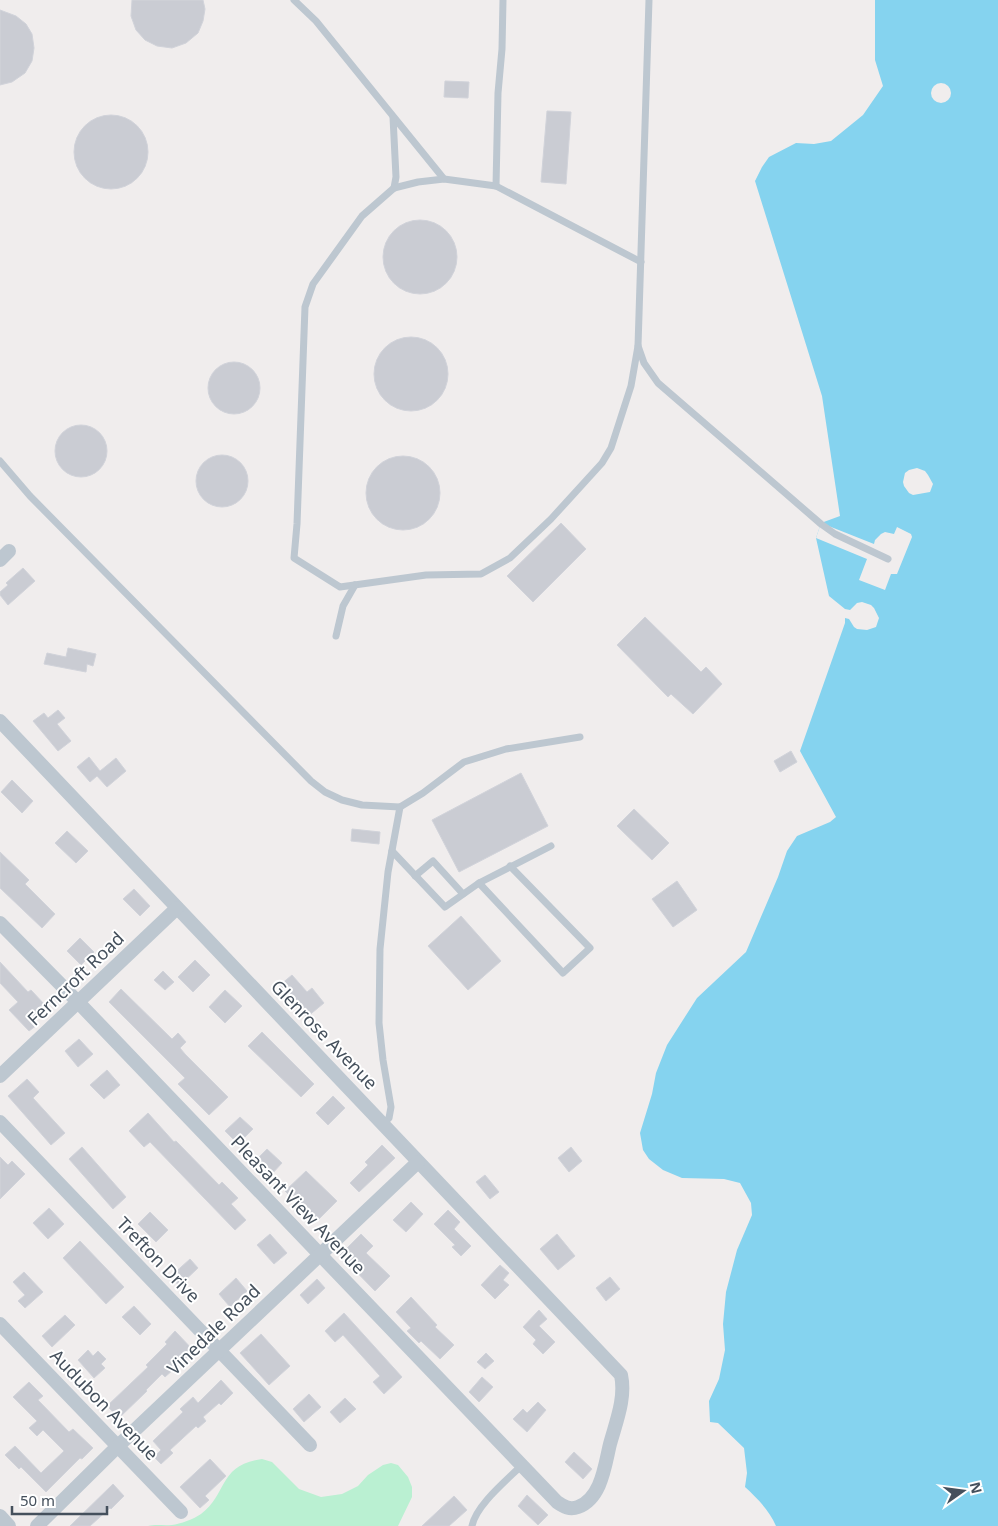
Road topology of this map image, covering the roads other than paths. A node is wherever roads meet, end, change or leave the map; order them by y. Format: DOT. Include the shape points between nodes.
graph roads {
  1 [pos="294,0"];
  2 [pos="502,0"];
  3 [pos="649,0"];
  4 [pos="393,116"];
  5 [pos="444,179"];
  6 [pos="496,186"];
  7 [pos="394,188"];
  8 [pos="641,262"];
  9 [pos="638,346"];
  10 [pos="0,461"];
  11 [pos="888,559"];
  12 [pos="355,585"];
  13 [pos="336,636"];
  14 [pos="0,721"];
  15 [pos="580,737"];
  16 [pos="400,807"];
  17 [pos="551,846"];
  18 [pos="392,851"];
  19 [pos="510,866"];
  20 [pos="415,876"];
  21 [pos="479,883"];
  22 [pos="463,894"];
  23 [pos="177,908"];
  24 [pos="0,923"];
  25 [pos="78,1002"];
  26 [pos="0,1076"];
  27 [pos="0,1122"];
  28 [pos="383,1124"];
  29 [pos="418,1162"];
  30 [pos="320,1254"];
  31 [pos="0,1324"];
  32 [pos="219,1351"];
  33 [pos="310,1445"];
  34 [pos="118,1446"];
  35 [pos="522,1465"];
  36 [pos="571,1509"];
  37 [pos="181,1512"];
  38 [pos="0,1516"];
  39 [pos="9,1526"];
  40 [pos="36,1526"];
  41 [pos="472,1526"];
  1 -- 4 [label="lane" via="316,21"];
  2 -- 6 [label="lane"];
  3 -- 8 [label="lane"];
  4 -- 5 [label="lane"];
  4 -- 7 [label="lane"];
  5 -- 6 [label="lane"];
  5 -- 7 [label="lane"];
  6 -- 8 [label="lane"];
  7 -- 12 [label="lane" via="356,224 313,284 305,307 294,558 340,587"];
  8 -- 9 [label="lane"];
  9 -- 11 [label="lane" via="658,383 822,524 835,534"];
  9 -- 12 [label="lane" via="631,386 612,448 557,512 510,558 481,574 426,575"];
  10 -- 16 [label="lane" via="30,496 311,781 342,800 362,805"];
  12 -- 13 [label="lane" via="343,606"];
  14 -- 23 [label="street, Glenrose Avenue"];
  15 -- 16 [label="lane" via="506,749 464,762"];
  16 -- 18 [label="lane"];
  17 -- 19 [label="lane"];
  18 -- 20 [label="lane"];
  18 -- 28 [label="lane" via="379,961 381,1048 392,1111"];
  19 -- 21 [label="lane"];
  19 -- 21 [label="lane" via="590,948 563,973"];
  20 -- 22 [label="lane" via="445,907"];
  20 -- 22 [label="lane" via="433,862"];
  21 -- 22 [label="lane"];
  23 -- 25 [label="street, Ferncroft Road"];
  23 -- 28 [label="street, Glenrose Avenue"];
  24 -- 25 [label="street, Pleasant View Avenue"];
  25 -- 26 [label="street, Ferncroft Road"];
  25 -- 30 [label="street, Pleasant View Avenue"];
  27 -- 32 [label="street, Trefton Drive"];
  28 -- 29 [label="street, Glenrose Avenue"];
  29 -- 30 [label="street, Vinedale Road"];
  29 -- 36 [label="street, Glenrose Avenue" via="621,1375 622,1399 600,1480 591,1498"];
  30 -- 32 [label="street, Vinedale Road"];
  30 -- 35 [label="street, Pleasant View Avenue"];
  31 -- 34 [label="street, Audubon Avenue"];
  32 -- 33 [label="street, Trefton Drive"];
  32 -- 34 [label="street, Vinedale Road"];
  34 -- 37 [label="street, Audubon Avenue"];
  34 -- 40 [label="street, Vinedale Road"];
  35 -- 36 [label="street, Pleasant View Avenue" via="557,1502"];
  35 -- 41 [label="lane" via="483,1505"];
  38 -- 39 [label="street"];
}
